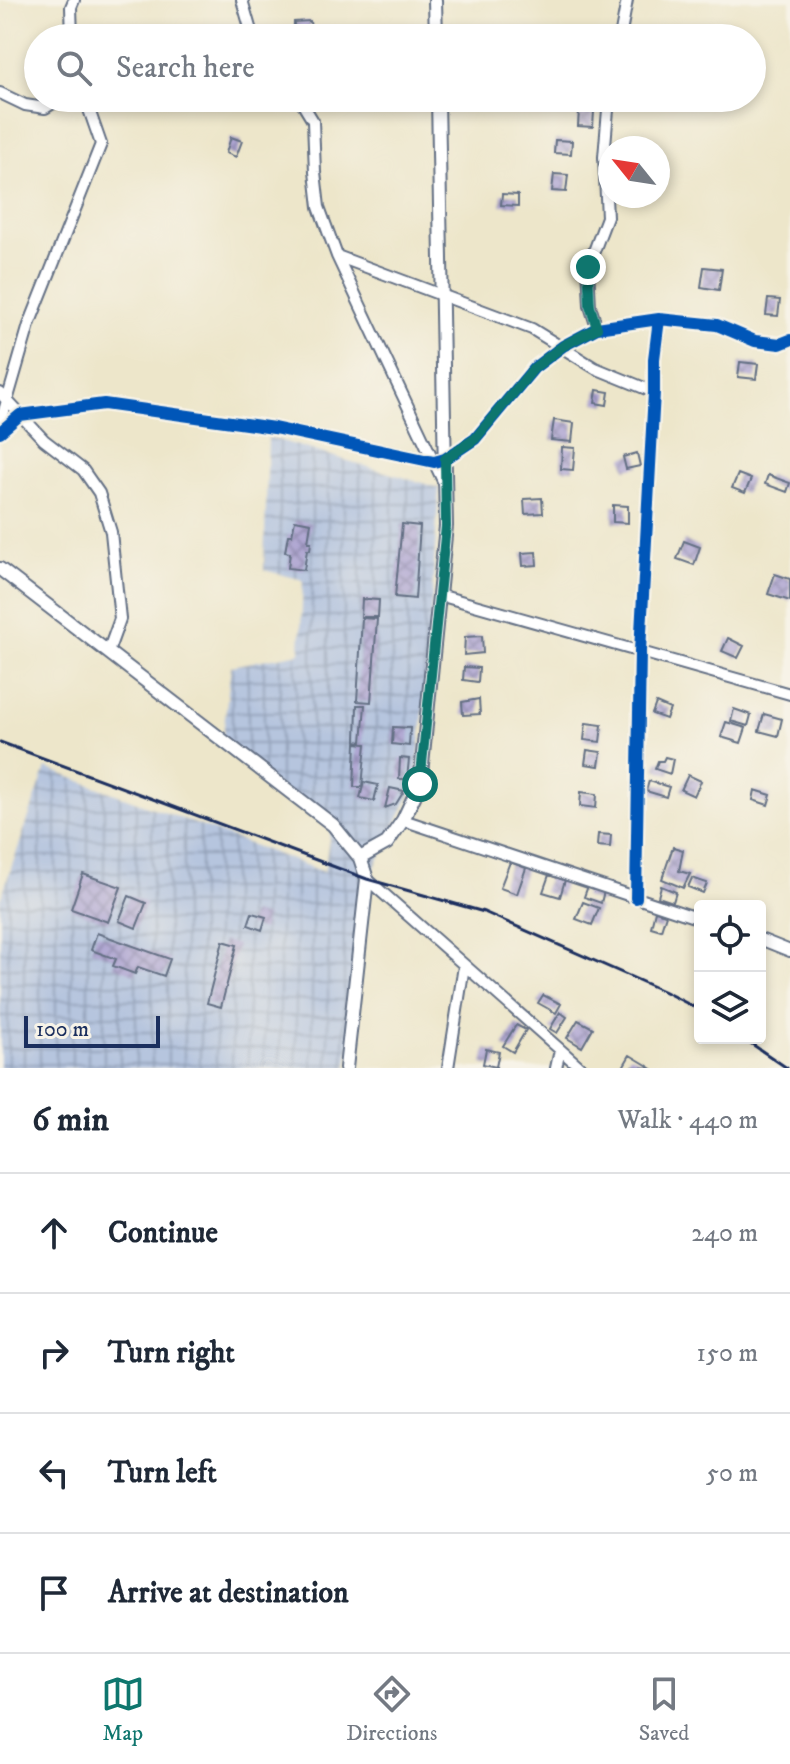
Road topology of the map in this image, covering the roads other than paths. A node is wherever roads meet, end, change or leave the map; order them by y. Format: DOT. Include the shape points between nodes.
graph roads {
  1 [pos="74,0"];
  2 [pos="242,0"];
  3 [pos="435,0"];
  4 [pos="627,0"];
  5 [pos="72,24"];
  6 [pos="249,24"];
  7 [pos="436,24"];
  8 [pos="623,24"];
  9 [pos="0,93"];
  10 [pos="24,105"];
  11 [pos="90,112"];
  12 [pos="308,112"];
  13 [pos="438,112"];
  14 [pos="608,112"];
  15 [pos="337,256"];
  16 [pos="442,295"];
  17 [pos="659,319"];
  18 [pos="597,328"];
  19 [pos="790,340"];
  20 [pos="563,346"];
  21 [pos="654,392"];
  22 [pos="4,396"];
  23 [pos="20,415"];
  24 [pos="0,425"];
  25 [pos="0,432"];
  26 [pos="440,460"];
  27 [pos="0,569"];
  28 [pos="439,595"];
  29 [pos="640,651"];
  30 [pos="108,652"];
  31 [pos="790,694"];
  32 [pos="403,820"];
  33 [pos="360,858"];
  34 [pos="367,879"];
  35 [pos="636,898"];
  36 [pos="694,917"];
  37 [pos="766,941"];
  38 [pos="790,951"];
  39 [pos="464,966"];
  40 [pos="560,1050"];
  41 [pos="346,1068"];
  42 [pos="448,1068"];
  43 [pos="556,1068"];
  44 [pos="581,1068"];
  1 -- 5 [label="street"];
  2 -- 6 [label="street"];
  3 -- 7 [label="main road"];
  4 -- 8 [label="street"];
  9 -- 10 [label="street"];
  11 -- 22 [label="street" via="101,144"];
  12 -- 15 [label="street" via="313,121 319,207"];
  13 -- 16 [label="main road"];
  14 -- 18 [label="street" via="607,217 588,267"];
  15 -- 16 [label="street"];
  15 -- 26 [label="street"];
  16 -- 20 [label="street"];
  16 -- 26 [label="main road"];
  17 -- 18 [label="street"];
  17 -- 19 [label="street" via="717,325 755,341"];
  17 -- 21 [label="street"];
  18 -- 20 [label="street"];
  20 -- 21 [label="street" via="595,368"];
  20 -- 26 [label="street" via="534,368 475,439"];
  21 -- 29 [label="street"];
  22 -- 23 [label="street"];
  22 -- 24 [label="street"];
  23 -- 25 [label="street"];
  23 -- 26 [label="street" via="104,404 274,428"];
  23 -- 30 [label="street" via="83,470 99,493 111,532 120,619"];
  26 -- 28 [label="main road" via="446,526"];
  27 -- 30 [label="main road"];
  28 -- 29 [label="street"];
  28 -- 32 [label="main road" via="420,784"];
  29 -- 31 [label="street"];
  29 -- 35 [label="street"];
  30 -- 33 [label="main road" via="333,825"];
  32 -- 33 [label="main road" via="387,843"];
  32 -- 35 [label="street"];
  33 -- 34 [label="main road"];
  34 -- 39 [label="street"];
  34 -- 41 [label="main road"];
  35 -- 36 [label="street"];
  37 -- 38 [label="street"];
  39 -- 40 [label="street"];
  39 -- 42 [label="street"];
  40 -- 43 [label="street"];
  40 -- 44 [label="street"];
}
